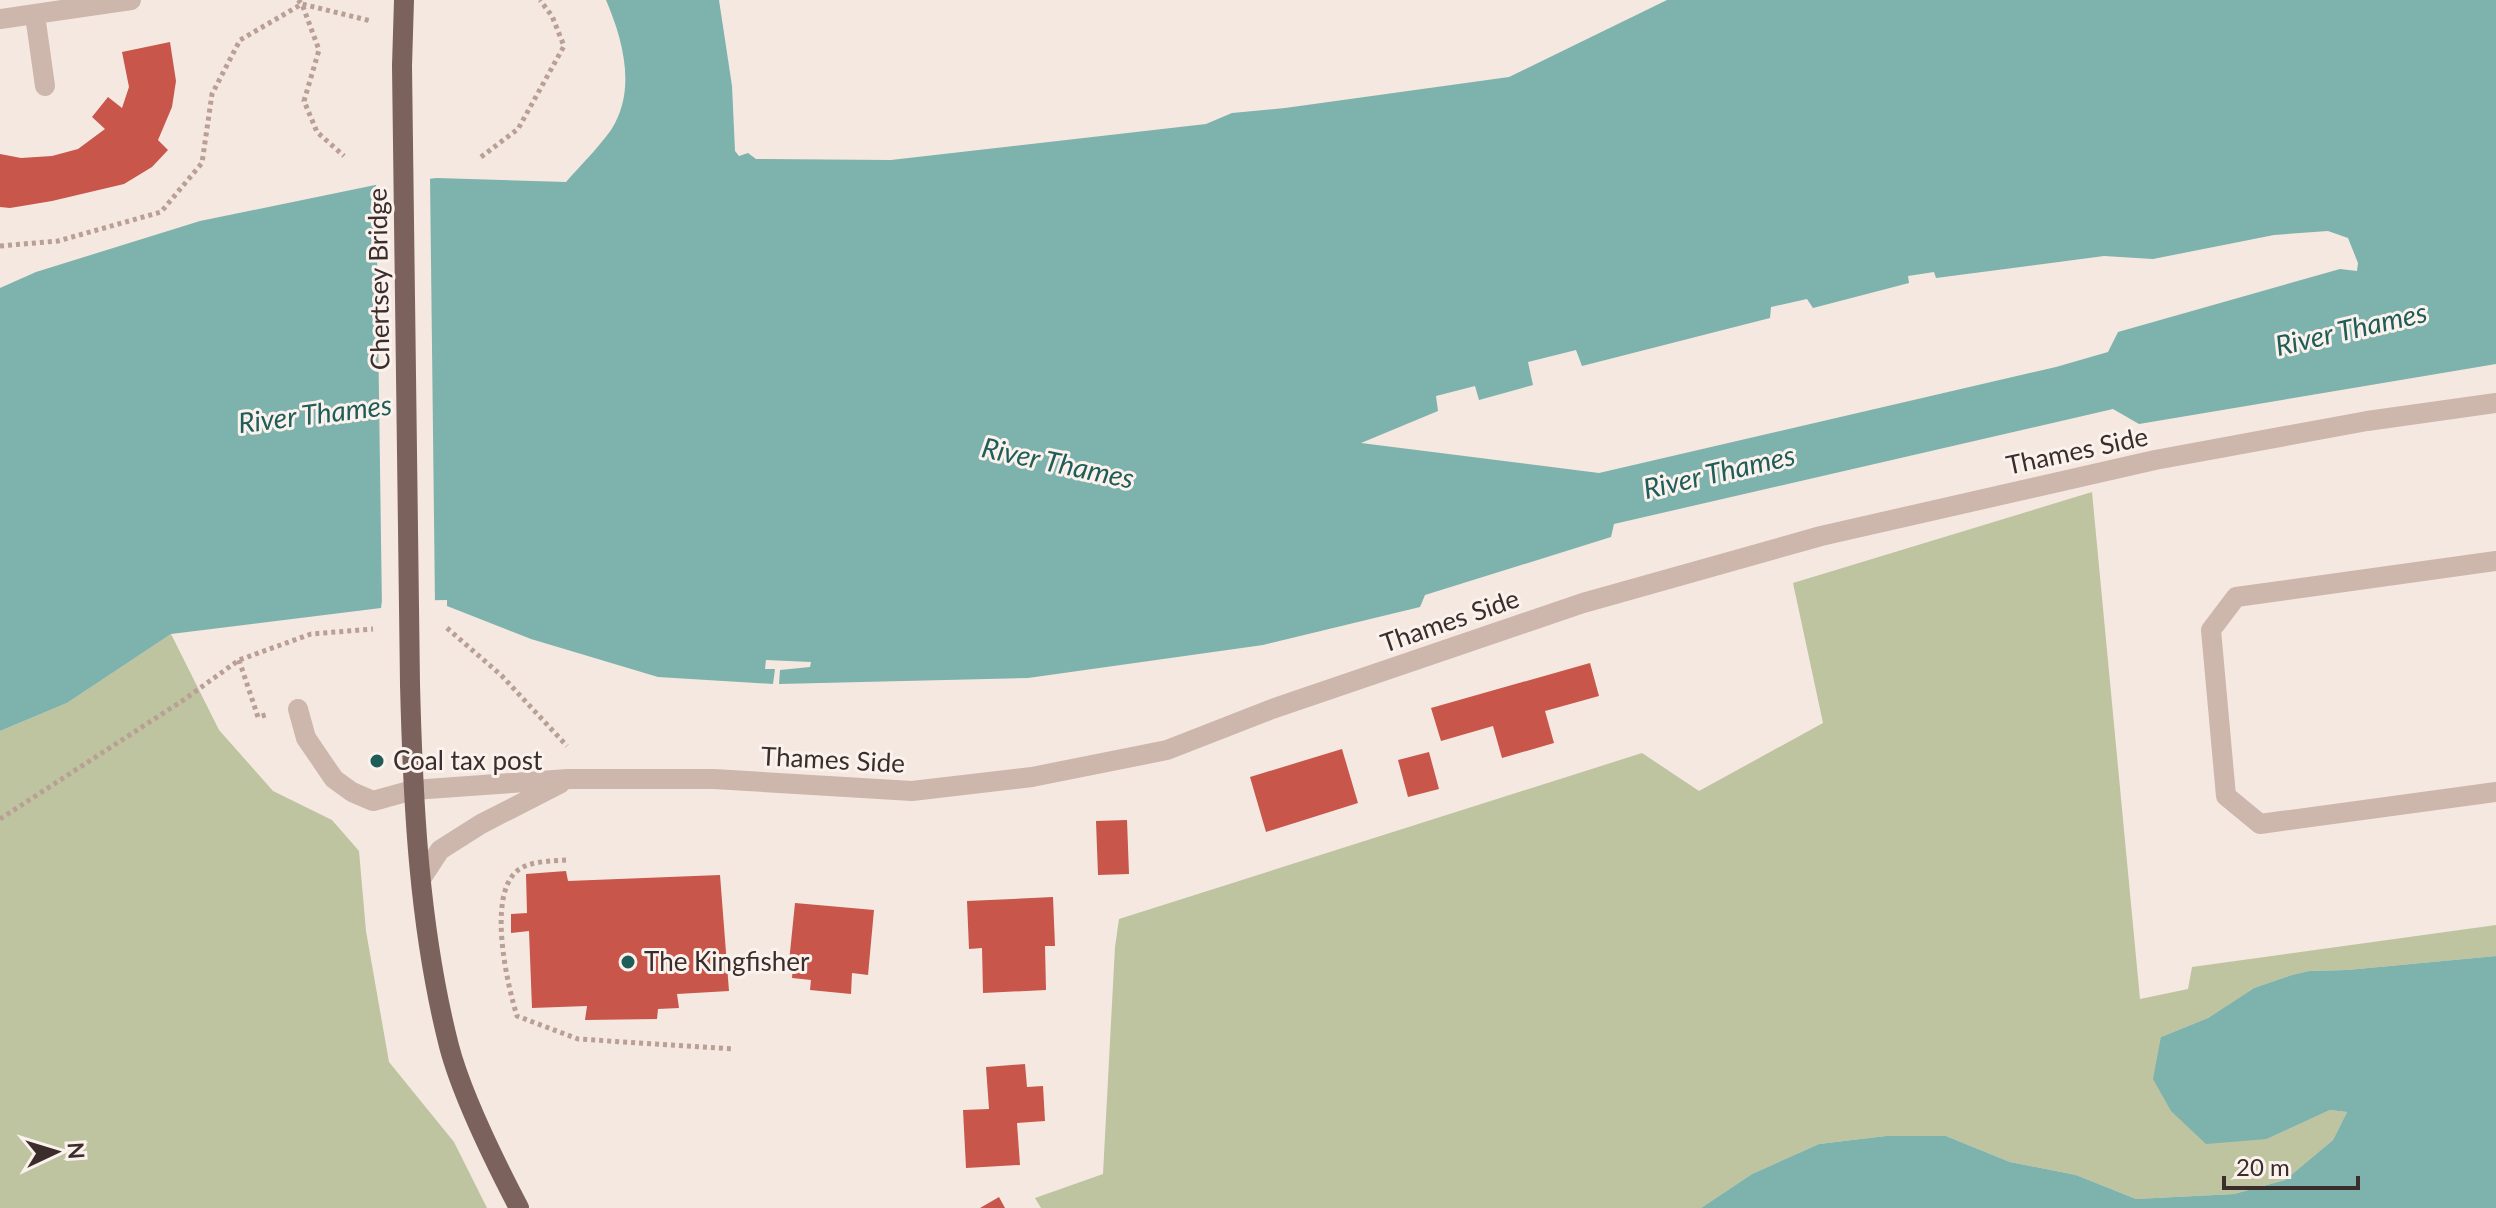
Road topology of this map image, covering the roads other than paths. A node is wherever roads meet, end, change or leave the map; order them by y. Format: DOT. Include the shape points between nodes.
graph roads {
  1 [pos="131,0"];
  2 [pos="404,0"];
  3 [pos="18,13"];
  4 [pos="45,86"];
  5 [pos="2496,403"];
  6 [pos="2496,561"];
  7 [pos="298,709"];
  8 [pos="568,779"];
  9 [pos="413,790"];
  10 [pos="2496,792"];
  11 [pos="421,879"];
  12 [pos="519,1208"];
  1 -- 3 [label="street"];
  2 -- 9 [label="main road, Chertsey Bridge, bridge"];
  3 -- 4 [label="street"];
  5 -- 8 [label="street, Thames Side" via="2155,460 1821,536 1583,603 1167,750 1032,777 912,791 714,779"];
  6 -- 10 [label="street" via="2236,597 2211,630 2226,796 2260,824"];
  7 -- 9 [label="street, Thames Side" via="317,757 352,792 373,801"];
  8 -- 9 [label="street, Thames Side"];
  8 -- 11 [label="street" via="440,850"];
  9 -- 11 [label="main road, Chertsey Bridge"];
  11 -- 12 [label="main road, Chertsey Bridge" via="450,1049"];
}
